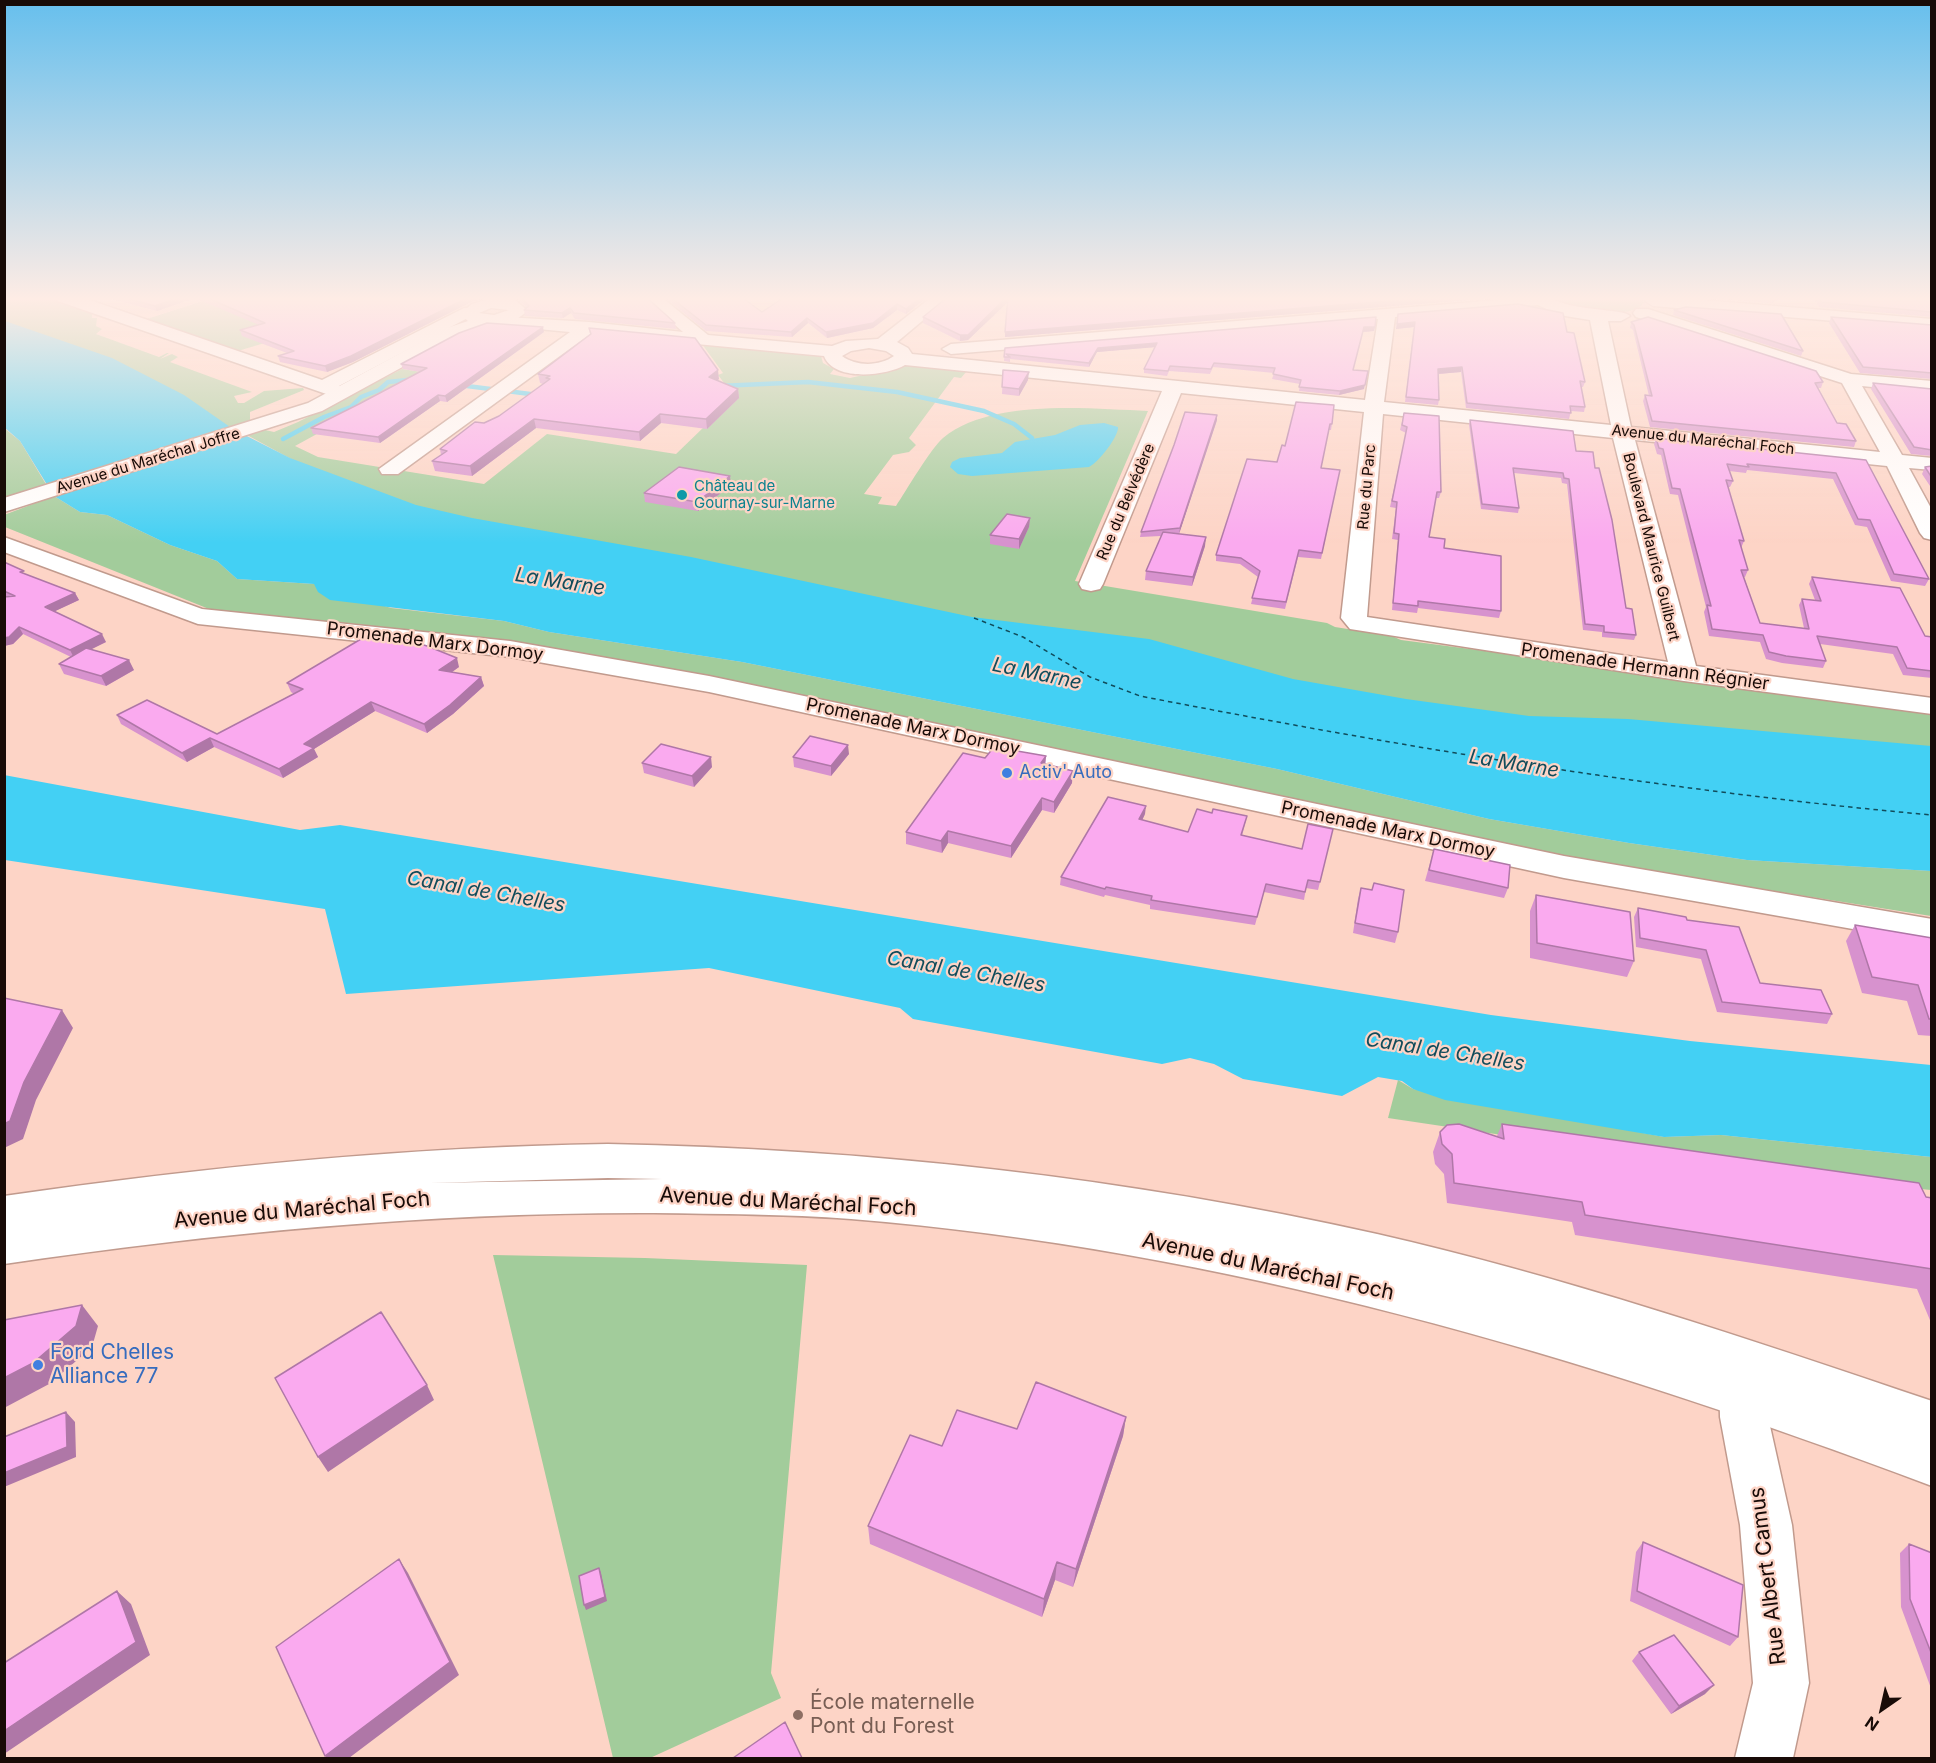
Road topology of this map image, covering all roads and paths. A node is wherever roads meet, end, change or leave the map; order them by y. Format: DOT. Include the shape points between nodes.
graph roads {
  1 [pos="299,378"];
  2 [pos="351,378"];
  3 [pos="369,378"];
  4 [pos="517,378"];
  5 [pos="1097,378"];
  6 [pos="1378,378"];
  7 [pos="1611,378"];
  8 [pos="1849,379"];
  9 [pos="1174,387"];
  10 [pos="1932,387"];
  11 [pos="329,389"];
  12 [pos="1374,406"];
  13 [pos="291,415"];
  14 [pos="1622,431"];
  15 [pos="1895,460"];
  16 [pos="1932,464"];
  17 [pos="390,469"];
  18 [pos="4,505"];
  19 [pos="1932,533"];
  20 [pos="4,544"];
  21 [pos="1091,584"];
  22 [pos="1359,624"];
  23 [pos="1683,673"];
  24 [pos="1932,706"];
  25 [pos="1932,931"];
  26 [pos="4,1214"];
  27 [pos="4,1246"];
  28 [pos="1578,1323"];
  29 [pos="1742,1375"];
  30 [pos="1932,1424"];
  31 [pos="1932,1462"];
  32 [pos="1764,1758"];
  1 -- 11 [label="street"];
  2 -- 11 [label="street, Avenue du Maréchal Joffre"];
  3 -- 13 [label="street, Avenue du Maréchal Joffre" via="315,408"];
  4 -- 17 [label="street"];
  5 -- 9 [label="street, Avenue du Maréchal Foch"];
  6 -- 12 [label="street, Rue du Parc"];
  7 -- 14 [label="street, Boulevard Maurice Guilbert"];
  8 -- 10 [label="street"];
  8 -- 15 [label="street"];
  9 -- 12 [label="street, Avenue du Maréchal Foch"];
  9 -- 21 [label="street, Rue du Belvédère"];
  11 -- 13 [label="street, Avenue du Maréchal Joffre"];
  12 -- 14 [label="street, Avenue du Maréchal Foch"];
  12 -- 22 [label="street, Rue du Parc" via="1354,618"];
  13 -- 18 [label="street, Avenue du Maréchal Joffre"];
  14 -- 15 [label="street, Avenue du Maréchal Foch"];
  14 -- 23 [label="street, Boulevard Maurice Guilbert"];
  15 -- 16 [label="street, Avenue du Maréchal Foch"];
  15 -- 19 [label="street"];
  20 -- 25 [label="street, Promenade Marx Dormoy" via="198,616 510,649 710,684 1564,867"];
  22 -- 23 [label="street, Promenade Hermann Régnier"];
  23 -- 24 [label="street, Promenade Hermann Régnier"];
  26 -- 28 [label="street, Avenue du Maréchal Foch" via="186,1188 528,1162 739,1165 902,1175 1194,1215 1347,1247"];
  27 -- 28 [label="street, Avenue du Maréchal Foch" via="181,1220 448,1197 652,1196 866,1203 1062,1227 1222,1253"];
  28 -- 29 [label="street"];
  29 -- 30 [label="street"];
  29 -- 31 [label="street"];
  29 -- 32 [label="street, Rue Albert Camus" via="1744,1417 1766,1525 1781,1683"];
}
